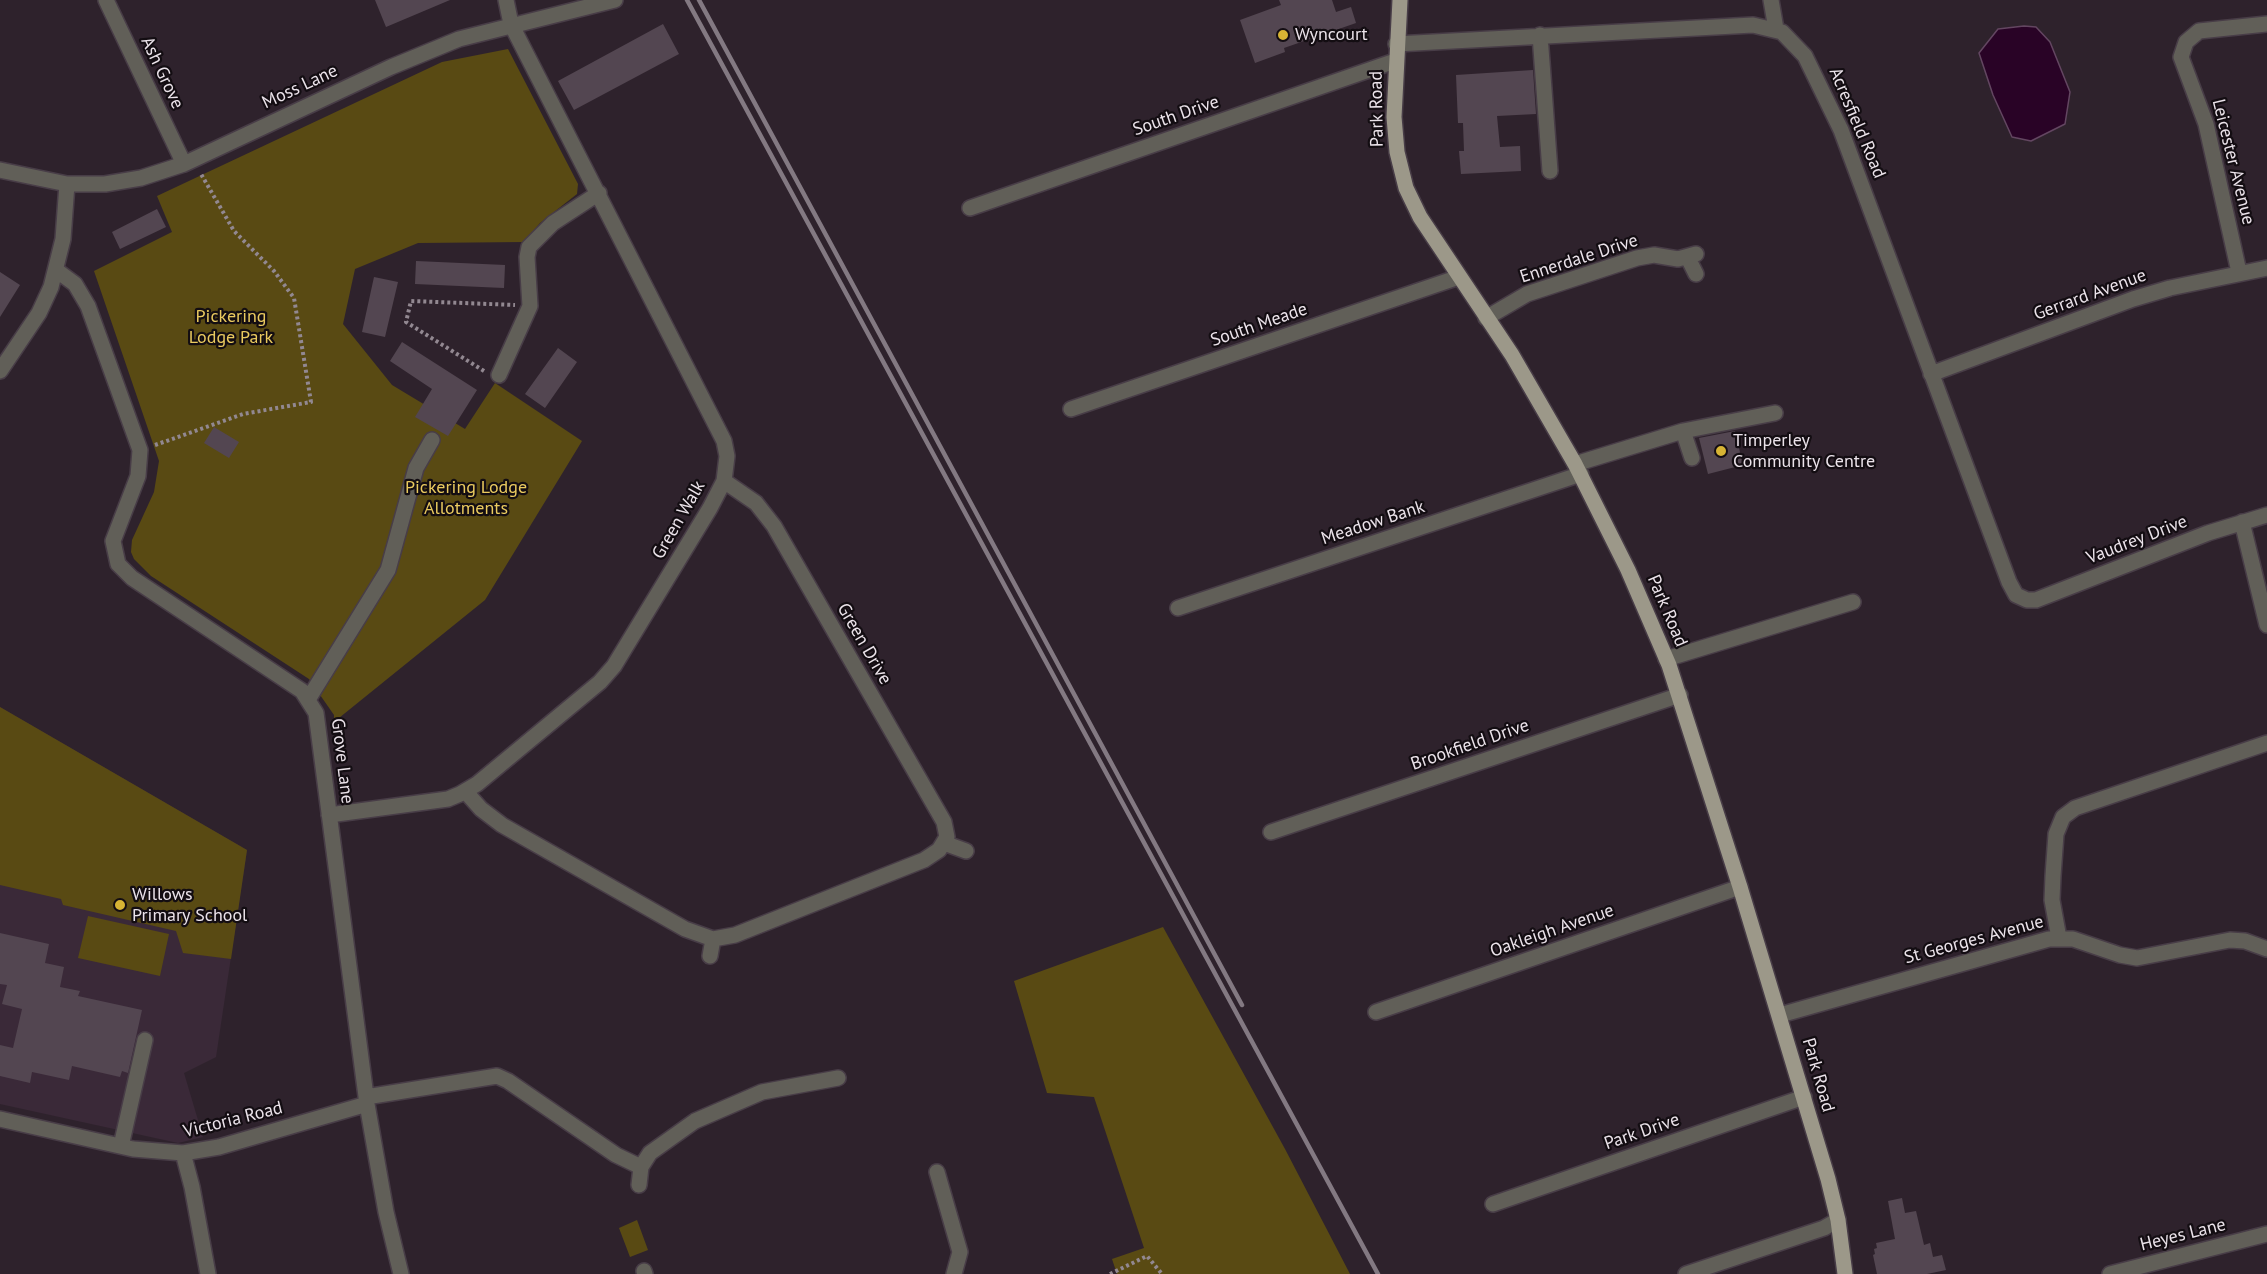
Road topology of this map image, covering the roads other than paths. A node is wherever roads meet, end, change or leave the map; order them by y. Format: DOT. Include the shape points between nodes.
graph roads {
  1 [pos="106,0"];
  2 [pos="506,0"];
  3 [pos="615,0"];
  4 [pos="1400,0"];
  5 [pos="1771,0"];
  6 [pos="511,24"];
  7 [pos="2267,24"];
  8 [pos="1776,29"];
  9 [pos="1540,35"];
  10 [pos="1396,44"];
  11 [pos="1395,61"];
  12 [pos="189,161"];
  13 [pos="0,170"];
  14 [pos="1550,171"];
  15 [pos="68,184"];
  16 [pos="599,193"];
  17 [pos="970,208"];
  18 [pos="2267,268"];
  19 [pos="56,270"];
  20 [pos="2239,272"];
  21 [pos="1696,274"];
  22 [pos="1459,277"];
  23 [pos="1486,318"];
  24 [pos="0,371"];
  25 [pos="1931,374"];
  26 [pos="499,375"];
  27 [pos="1071,409"];
  28 [pos="1775,413"];
  29 [pos="1683,431"];
  30 [pos="432,440"];
  31 [pos="1692,458"];
  32 [pos="1578,469"];
  33 [pos="724,481"];
  34 [pos="2267,515"];
  35 [pos="2242,522"];
  36 [pos="2022,599"];
  37 [pos="1853,602"];
  38 [pos="1178,608"];
  39 [pos="2267,625"];
  40 [pos="1666,659"];
  41 [pos="1680,695"];
  42 [pos="309,698"];
  43 [pos="2267,743"];
  44 [pos="465,791"];
  45 [pos="329,815"];
  46 [pos="1271,832"];
  47 [pos="944,843"];
  48 [pos="966,851"];
  49 [pos="1740,887"];
  50 [pos="2059,938"];
  51 [pos="713,939"];
  52 [pos="2267,949"];
  53 [pos="710,956"];
  54 [pos="1376,1012"];
  55 [pos="1780,1016"];
  56 [pos="145,1040"];
  57 [pos="838,1078"];
  58 [pos="1804,1097"];
  59 [pos="367,1100"];
  60 [pos="0,1119"];
  61 [pos="121,1146"];
  62 [pos="183,1153"];
  63 [pos="641,1167"];
  64 [pos="937,1172"];
  65 [pos="639,1185"];
  66 [pos="1493,1204"];
  67 [pos="1838,1221"];
  68 [pos="2267,1233"];
  69 [pos="208,1274"];
  70 [pos="401,1274"];
  71 [pos="954,1274"];
  72 [pos="1686,1274"];
  73 [pos="1845,1274"];
  74 [pos="2114,1274"];
  1 -- 12 [label="street, Ash Grove"];
  2 -- 6 [label="street, Green Walk"];
  3 -- 6 [label="street, Moss Lane"];
  4 -- 10 [label="main road, Park Road"];
  5 -- 8 [label="street"];
  6 -- 12 [label="street, Moss Lane" via="421,53"];
  6 -- 16 [label="street, Green Walk"];
  7 -- 20 [label="street, Leicester Avenue" via="2199,31 2186,42 2181,57 2206,124"];
  8 -- 9 [label="street" via="1752,25"];
  8 -- 25 [label="street, Acresfield Road" via="1800,48 1824,90"];
  9 -- 10 [label="street"];
  9 -- 14 [label="street"];
  10 -- 11 [label="main road, Park Road"];
  11 -- 17 [label="street, South Drive"];
  11 -- 22 [label="main road, Park Road" via="1394,117 1401,169 1420,217"];
  12 -- 15 [label="street, Moss Lane" via="122,182"];
  13 -- 15 [label="street, Moss Lane"];
  15 -- 19 [label="street"];
  16 -- 26 [label="street" via="554,223 530,247 530,306"];
  16 -- 33 [label="street, Green Walk" via="724,441"];
  18 -- 20 [label="street, Gerrard Avenue"];
  19 -- 24 [label="street" via="39,313"];
  19 -- 42 [label="street" via="75,284 88,306 140,450 138,476 113,541 118,564 132,578"];
  20 -- 25 [label="street, Gerrard Avenue" via="2133,299"];
  21 -- 23 [label="street, Ennerdale Drive" via="1692,256 1637,258 1537,290"];
  22 -- 23 [label="main road, Park Road"];
  22 -- 27 [label="street, South Meade"];
  23 -- 32 [label="main road, Park Road"];
  25 -- 36 [label="street, Acresfield Road" via="2009,582"];
  28 -- 29 [label="street, Meadow Bank"];
  29 -- 31 [label="street"];
  29 -- 32 [label="street, Meadow Bank"];
  30 -- 42 [label="street" via="416,468 388,570"];
  32 -- 38 [label="street, Meadow Bank"];
  32 -- 40 [label="main road, Park Road"];
  33 -- 44 [label="street, Green Walk" via="605,677"];
  33 -- 47 [label="street, Green Drive" via="756,503 774,526 945,822"];
  34 -- 35 [label="street, Vaudrey Drive"];
  35 -- 36 [label="street, Vaudrey Drive" via="2036,600"];
  35 -- 39 [label="street"];
  37 -- 40 [label="street"];
  40 -- 41 [label="main road, Park Road"];
  41 -- 46 [label="street, Brookfield Drive"];
  41 -- 49 [label="main road, Park Road"];
  42 -- 45 [label="street, Grove Lane" via="318,723"];
  43 -- 50 [label="street, St Georges Avenue" via="2075,808 2063,817 2057,827 2052,900"];
  44 -- 45 [label="street, Green Walk" via="448,799"];
  44 -- 51 [label="street" via="502,825 685,929"];
  45 -- 59 [label="street, Grove Lane"];
  47 -- 48 [label="street"];
  47 -- 51 [label="street" via="924,860 735,935"];
  49 -- 54 [label="street, Oakleigh Avenue"];
  49 -- 55 [label="main road, Park Road"];
  50 -- 52 [label="street" via="2079,940 2137,958 2230,940"];
  50 -- 55 [label="street, St Georges Avenue"];
  51 -- 53 [label="street"];
  55 -- 58 [label="main road, Park Road"];
  56 -- 61 [label="street"];
  57 -- 63 [label="street" via="776,1088 717,1110 662,1142"];
  58 -- 66 [label="street, Park Drive"];
  58 -- 67 [label="main road, Park Road"];
  59 -- 62 [label="street, Victoria Road" via="219,1147"];
  59 -- 63 [label="street, Victoria Road" via="497,1076 616,1155"];
  59 -- 70 [label="street, Grove Lane"];
  60 -- 61 [label="street, Victoria Road"];
  61 -- 62 [label="street, Victoria Road" via="154,1153"];
  62 -- 69 [label="street"];
  63 -- 65 [label="street"];
  64 -- 71 [label="street" via="960,1252"];
  67 -- 72 [label="street"];
  67 -- 73 [label="main road, Park Road"];
  68 -- 74 [label="street, Heyes Lane"];
}
